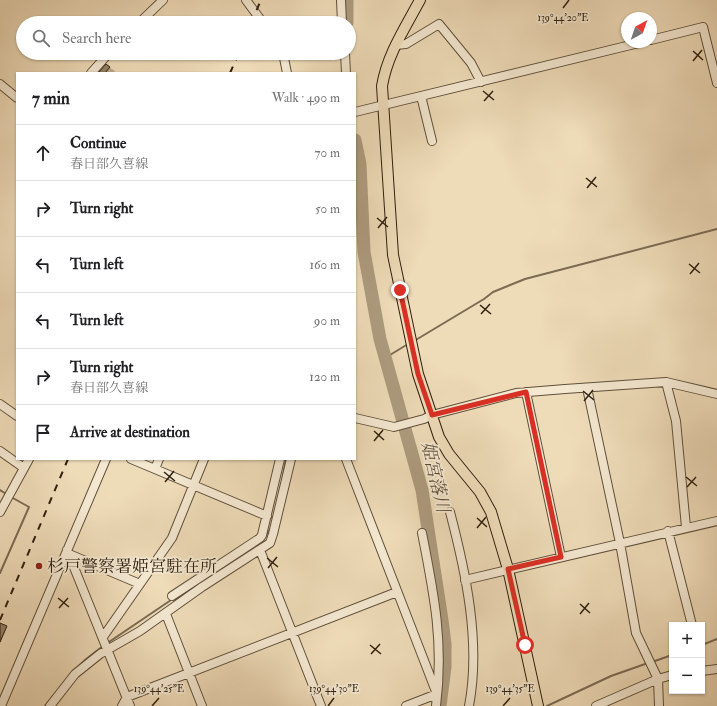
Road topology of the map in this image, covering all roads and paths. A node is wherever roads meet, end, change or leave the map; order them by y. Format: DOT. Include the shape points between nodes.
graph roads {
  1 [pos="163,0"];
  2 [pos="246,0"];
  3 [pos="341,0"];
  4 [pos="420,0"];
  5 [pos="146,16"];
  6 [pos="258,16"];
  7 [pos="342,16"];
  8 [pos="657,38"];
  9 [pos="396,45"];
  10 [pos="621,47"];
  11 [pos="103,60"];
  12 [pos="285,60"];
  13 [pos="345,60"];
  14 [pos="92,72"];
  15 [pos="288,72"];
  16 [pos="346,72"];
  17 [pos="481,82"];
  18 [pos="717,83"];
  19 [pos="0,84"];
  20 [pos="421,96"];
  21 [pos="16,97"];
  22 [pos="381,105"];
  23 [pos="356,112"];
  24 [pos="432,141"];
  25 [pos="666,382"];
  26 [pos="587,388"];
  27 [pos="526,392"];
  28 [pos="717,394"];
  29 [pos="0,404"];
  30 [pos="16,415"];
  31 [pos="428,417"];
  32 [pos="356,418"];
  33 [pos="0,451"];
  34 [pos="28,460"];
  35 [pos="106,460"];
  36 [pos="133,460"];
  37 [pos="159,460"];
  38 [pos="204,460"];
  39 [pos="280,460"];
  40 [pos="291,460"];
  41 [pos="346,460"];
  42 [pos="24,468"];
  43 [pos="155,469"];
  44 [pos="193,485"];
  45 [pos="0,512"];
  46 [pos="450,512"];
  47 [pos="266,516"];
  48 [pos="717,521"];
  49 [pos="686,527"];
  50 [pos="668,531"];
  51 [pos="422,533"];
  52 [pos="620,543"];
  53 [pos="260,550"];
  54 [pos="68,552"];
  55 [pos="561,557"];
  56 [pos="508,569"];
  57 [pos="465,580"];
  58 [pos="140,584"];
  59 [pos="397,592"];
  60 [pos="172,596"];
  61 [pos="166,614"];
  62 [pos="691,622"];
  63 [pos="292,632"];
  64 [pos="104,639"];
  65 [pos="108,650"];
  66 [pos="717,670"];
  67 [pos="705,671"];
  68 [pos="189,672"];
  69 [pos="669,676"];
  70 [pos="658,679"];
  71 [pos="437,694"];
  72 [pos="127,696"];
  73 [pos="1,706"];
  74 [pos="50,706"];
  75 [pos="122,706"];
  76 [pos="130,706"];
  77 [pos="202,706"];
  78 [pos="321,706"];
  79 [pos="406,706"];
  80 [pos="436,706"];
  81 [pos="469,706"];
  82 [pos="538,706"];
  83 [pos="596,706"];
  84 [pos="659,706"];
  1 -- 5 [label="street"];
  2 -- 6 [label="street"];
  3 -- 7 [label="street"];
  4 -- 9 [label="main road"];
  8 -- 18 [label="street" via="703,27"];
  9 -- 17 [label="street" via="406,44 439,24 471,63"];
  9 -- 22 [label="main road" via="385,70"];
  10 -- 17 [label="street"];
  11 -- 14 [label="street"];
  12 -- 15 [label="street"];
  13 -- 16 [label="street"];
  17 -- 20 [label="street"];
  19 -- 21 [label="street"];
  20 -- 22 [label="street"];
  20 -- 24 [label="street"];
  22 -- 23 [label="street"];
  22 -- 31 [label="main road" via="393,255"];
  25 -- 26 [label="street"];
  25 -- 28 [label="street"];
  25 -- 49 [label="street" via="676,421"];
  26 -- 27 [label="street"];
  26 -- 52 [label="street"];
  27 -- 31 [label="street"];
  27 -- 55 [label="street"];
  29 -- 30 [label="street"];
  31 -- 32 [label="street" via="394,427"];
  31 -- 56 [label="main road" via="449,454 480,492 491,512"];
  33 -- 42 [label="street"];
  34 -- 42 [label="street"];
  35 -- 54 [label="street"];
  36 -- 43 [label="street"];
  37 -- 43 [label="street"];
  38 -- 44 [label="street"];
  39 -- 47 [label="street"];
  40 -- 53 [label="street" via="272,538 270,543"];
  41 -- 59 [label="street"];
  42 -- 45 [label="street"];
  43 -- 44 [label="street"];
  44 -- 47 [label="street"];
  44 -- 58 [label="street" via="172,538"];
  46 -- 57 [label="street"];
  47 -- 60 [label="street" via="260,538"];
  48 -- 49 [label="street"];
  49 -- 50 [label="street"];
  50 -- 52 [label="street"];
  50 -- 62 [label="street"];
  51 -- 71 [label="street" via="432,579 439,634"];
  52 -- 55 [label="street"];
  52 -- 70 [label="street" via="636,633"];
  53 -- 61 [label="street" via="202,587"];
  53 -- 63 [label="street"];
  54 -- 58 [label="street"];
  54 -- 64 [label="street"];
  54 -- 73 [label="street"];
  55 -- 56 [label="street"];
  56 -- 57 [label="street"];
  56 -- 82 [label="main road"];
  57 -- 81 [label="street" via="472,641"];
  58 -- 64 [label="street"];
  59 -- 63 [label="street"];
  59 -- 71 [label="street"];
  61 -- 65 [label="street"];
  61 -- 68 [label="street"];
  63 -- 68 [label="street"];
  63 -- 78 [label="street"];
  64 -- 65 [label="street"];
  65 -- 72 [label="street"];
  65 -- 74 [label="street" via="75,674"];
  66 -- 67 [label="street"];
  68 -- 72 [label="street"];
  68 -- 77 [label="street"];
  69 -- 70 [label="street"];
  70 -- 83 [label="street"];
  70 -- 84 [label="street"];
  71 -- 79 [label="street"];
  71 -- 80 [label="street"];
  72 -- 75 [label="street"];
  72 -- 76 [label="street"];
}
